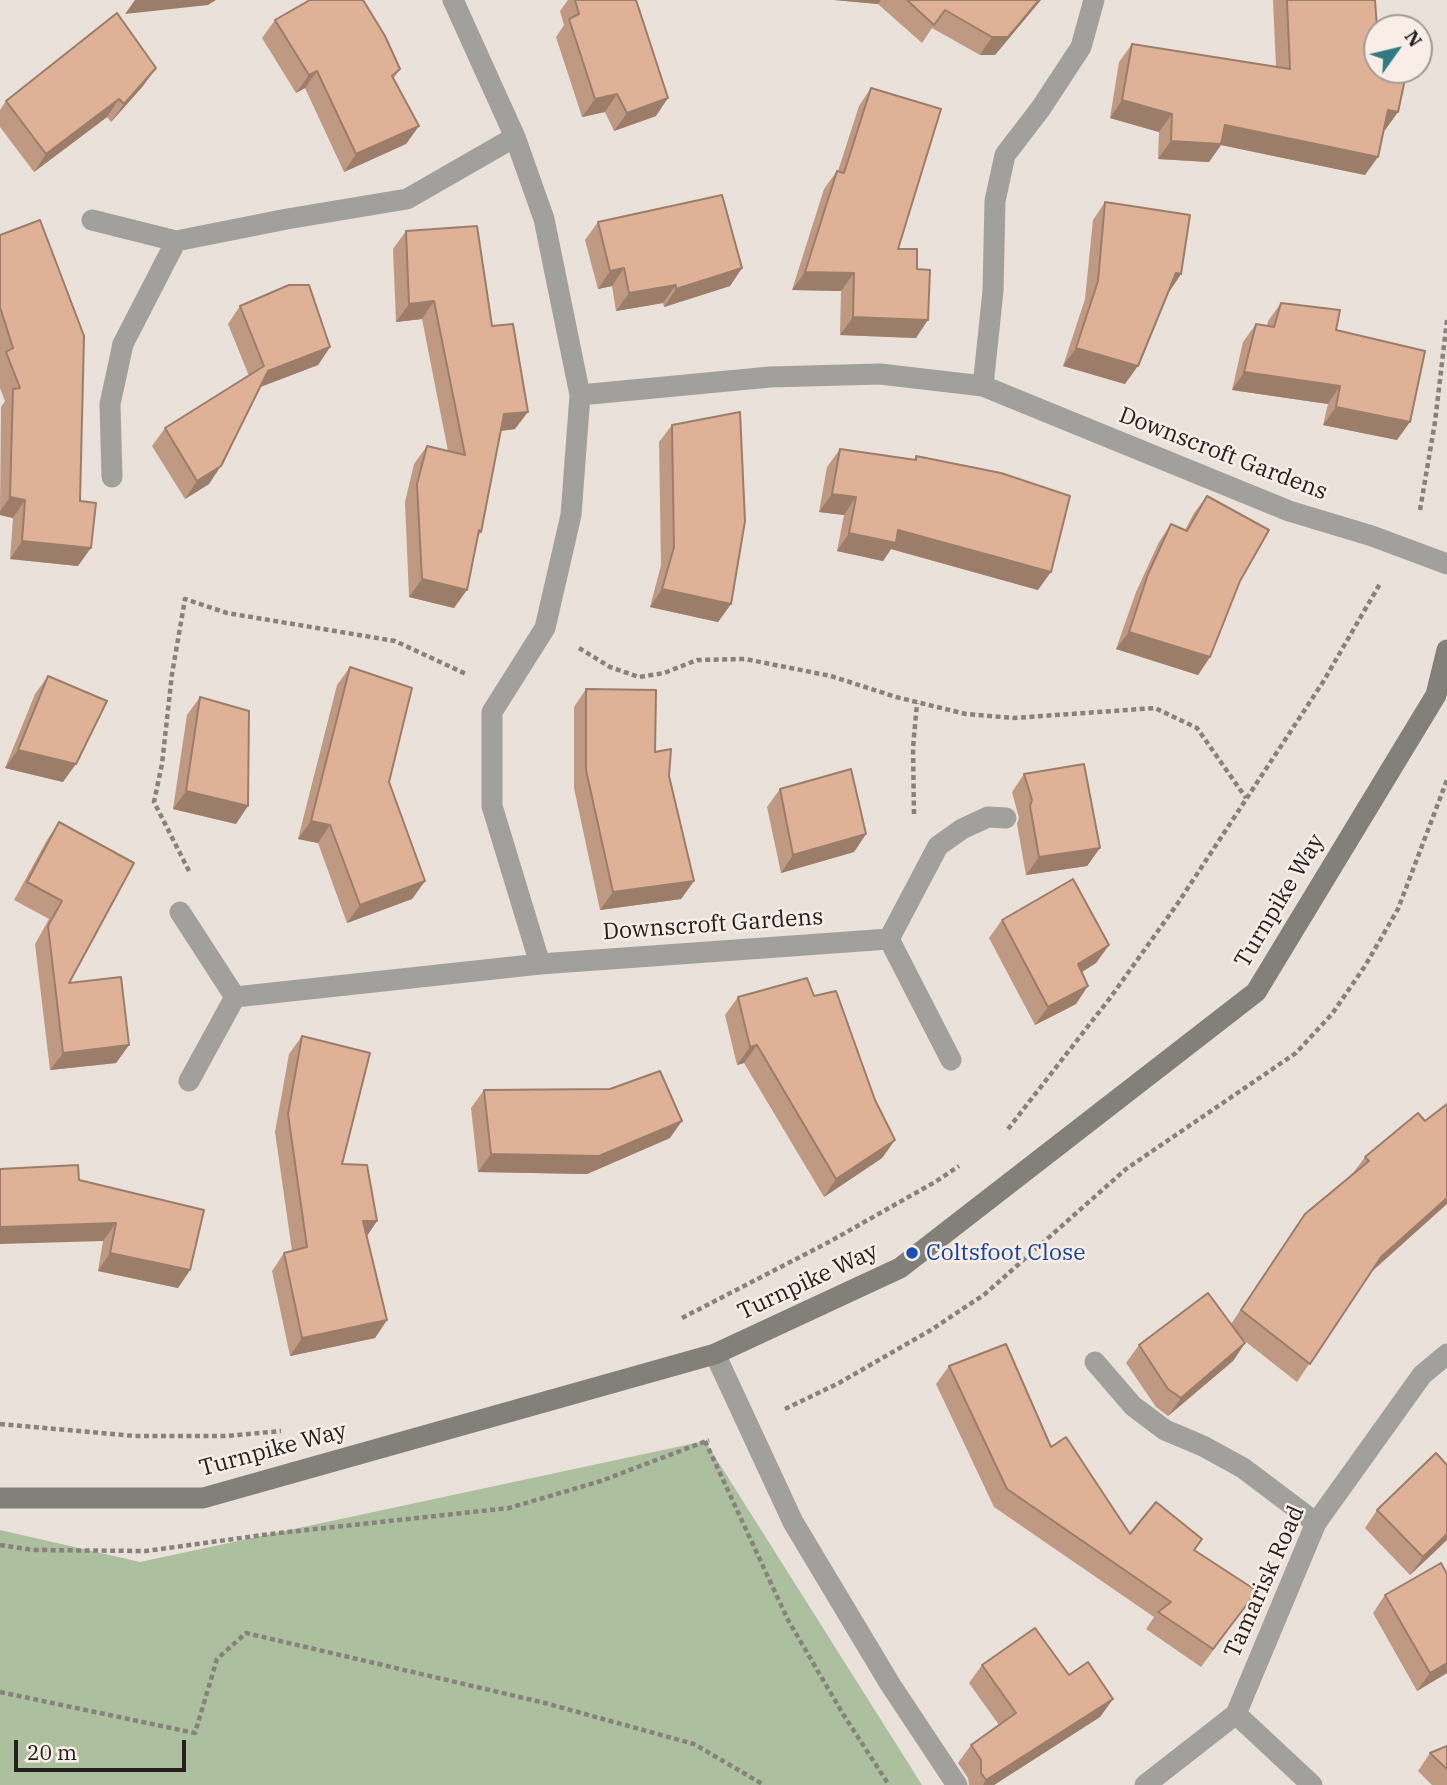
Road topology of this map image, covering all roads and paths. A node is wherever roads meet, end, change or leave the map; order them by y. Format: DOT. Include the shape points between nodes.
graph roads {
  1 [pos="453,0"];
  2 [pos="1094,0"];
  3 [pos="515,137"];
  4 [pos="92,220"];
  5 [pos="176,241"];
  6 [pos="1447,320"];
  7 [pos="983,386"];
  8 [pos="580,394"];
  9 [pos="112,477"];
  10 [pos="1401,547"];
  11 [pos="1447,564"];
  12 [pos="545,628"];
  13 [pos="1447,650"];
  14 [pos="505,692"];
  15 [pos="917,703"];
  16 [pos="1246,798"];
  17 [pos="1006,818"];
  18 [pos="914,819"];
  19 [pos="180,912"];
  20 [pos="890,939"];
  21 [pos="540,964"];
  22 [pos="235,997"];
  23 [pos="951,1060"];
  24 [pos="189,1081"];
  25 [pos="1002,1137"];
  26 [pos="968,1160"];
  27 [pos="671,1324"];
  28 [pos="715,1354"];
  29 [pos="1447,1354"];
  30 [pos="1095,1362"];
  31 [pos="0,1424"];
  32 [pos="293,1430"];
  33 [pos="705,1441"];
  34 [pos="0,1498"];
  35 [pos="1316,1523"];
  36 [pos="0,1692"];
  37 [pos="1236,1714"];
  38 [pos="764,1785"];
  39 [pos="889,1785"];
  40 [pos="957,1785"];
  41 [pos="1145,1785"];
  42 [pos="1312,1785"];
  1 -- 3 [label="street"];
  2 -- 7 [label="street" via="1081,47 1005,155 995,201 993,291"];
  3 -- 5 [label="street" via="407,199"];
  3 -- 8 [label="street" via="544,219"];
  4 -- 5 [label="street"];
  5 -- 9 [label="street" via="123,344 110,404"];
  6 -- 10 [label="path" via="1421,509"];
  7 -- 8 [label="street, Downscroft Gardens" via="880,374 770,377"];
  7 -- 10 [label="street, Downscroft Gardens" via="1289,511"];
  8 -- 12 [label="street" via="570,515"];
  10 -- 11 [label="street, Downscroft Gardens"];
  10 -- 16 [label="path" via="1323,682"];
  12 -- 14 [label="street"];
  12 -- 15 [label="path" via="610,667 639,677 697,660 746,659 831,676"];
  13 -- 28 [label="street, Turnpike Way" via="1436,695 1256,992 900,1268"];
  14 -- 19 [label="path" via="395,641 227,613 185,599 154,802 194,880"];
  14 -- 21 [label="street" via="492,712 492,806"];
  15 -- 16 [label="path" via="1014,718 1155,708 1197,728"];
  15 -- 18 [label="path"];
  16 -- 25 [label="path" via="1117,988"];
  17 -- 20 [label="street" via="988,817 938,846"];
  19 -- 22 [label="street"];
  20 -- 21 [label="street, Downscroft Gardens"];
  20 -- 23 [label="street"];
  21 -- 22 [label="street, Downscroft Gardens"];
  22 -- 24 [label="street"];
  26 -- 27 [label="path" via="829,1242"];
  28 -- 34 [label="street, Turnpike Way" via="204,1498"];
  28 -- 40 [label="street" via="793,1522"];
  29 -- 35 [label="street, Tamarisk Road" via="1422,1375"];
  30 -- 35 [label="street" via="1133,1406 1165,1430 1243,1468"];
  31 -- 32 [label="path" via="134,1436"];
  33 -- 39 [label="path" via="788,1620"];
  35 -- 37 [label="street, Tamarisk Road"];
  36 -- 38 [label="path" via="195,1733 217,1659 246,1633 545,1703 694,1744"];
  37 -- 41 [label="street, Tamarisk Road"];
  37 -- 42 [label="street"];
}
